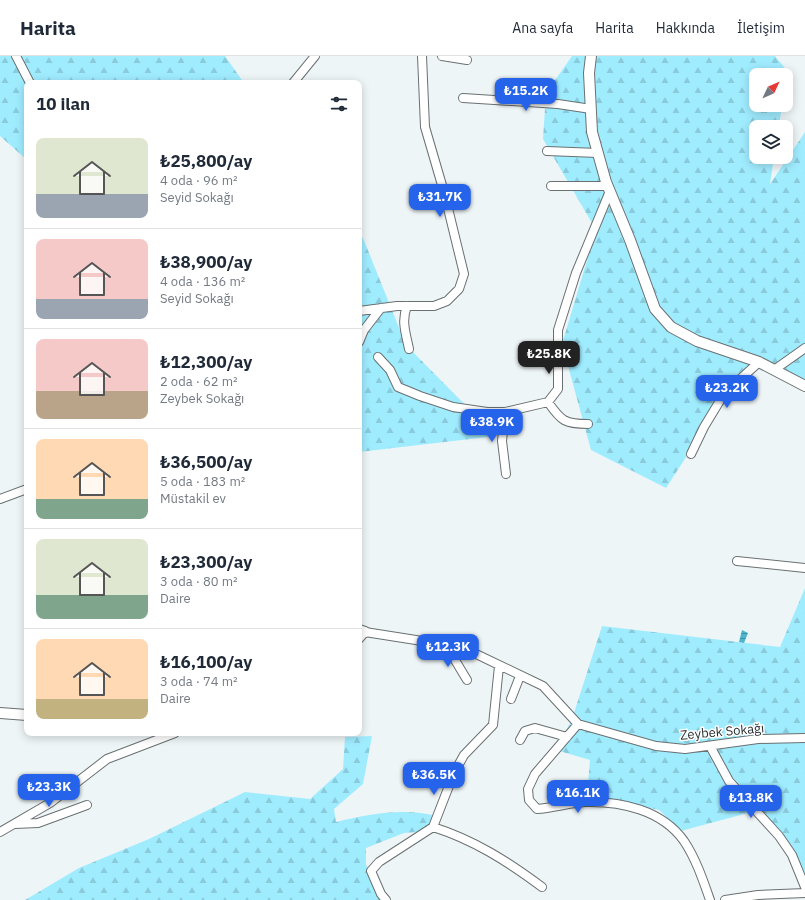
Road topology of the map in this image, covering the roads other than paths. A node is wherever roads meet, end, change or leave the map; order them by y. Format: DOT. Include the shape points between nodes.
graph roads {
  1 [pos="16,56"];
  2 [pos="315,56"];
  3 [pos="422,56"];
  4 [pos="442,56"];
  5 [pos="591,56"];
  6 [pos="467,60"];
  7 [pos="28,80"];
  8 [pos="295,80"];
  9 [pos="463,98"];
  10 [pos="591,109"];
  11 [pos="547,151"];
  12 [pos="598,153"];
  13 [pos="550,186"];
  14 [pos="609,189"];
  15 [pos="407,306"];
  16 [pos="381,308"];
  17 [pos="362,311"];
  18 [pos="362,335"];
  19 [pos="805,348"];
  20 [pos="410,349"];
  21 [pos="378,357"];
  22 [pos="759,362"];
  23 [pos="774,370"];
  24 [pos="805,386"];
  25 [pos="548,402"];
  26 [pos="505,412"];
  27 [pos="588,424"];
  28 [pos="691,454"];
  29 [pos="506,474"];
  30 [pos="24,490"];
  31 [pos="0,499"];
  32 [pos="737,561"];
  33 [pos="805,568"];
  34 [pos="362,634"];
  35 [pos="454,646"];
  36 [pos="499,666"];
  37 [pos="520,676"];
  38 [pos="467,680"];
  39 [pos="511,699"];
  40 [pos="0,714"];
  41 [pos="24,715"];
  42 [pos="578,724"];
  43 [pos="167,736"];
  44 [pos="567,737"];
  45 [pos="805,738"];
  46 [pos="520,740"];
  47 [pos="710,746"];
  48 [pos="87,804"];
  49 [pos="13,824"];
  50 [pos="433,827"];
  51 [pos="0,832"];
  52 [pos="542,887"];
  53 [pos="805,887"];
  54 [pos="805,893"];
  55 [pos="770,898"];
  56 [pos="386,900"];
  57 [pos="710,900"];
  58 [pos="726,900"];
  1 -- 7 [label="street"];
  2 -- 8 [label="street"];
  3 -- 15 [label="street" via="425,127 464,274 459,289 447,301 434,306"];
  4 -- 6 [label="street"];
  5 -- 10 [label="street" via="588,73"];
  9 -- 10 [label="street" via="558,104"];
  10 -- 12 [label="street" via="592,132"];
  11 -- 12 [label="street"];
  12 -- 14 [label="street"];
  13 -- 14 [label="street"];
  14 -- 22 [label="street" via="655,309 671,327 697,340"];
  14 -- 25 [label="street" via="576,273 558,330 558,389"];
  15 -- 16 [label="street"];
  15 -- 20 [label="street" via="403,324"];
  16 -- 17 [label="street"];
  16 -- 18 [label="street"];
  19 -- 23 [label="street"];
  21 -- 26 [label="street" via="390,370 398,387 453,407"];
  22 -- 23 [label="street"];
  22 -- 28 [label="street" via="724,394"];
  23 -- 24 [label="street"];
  25 -- 26 [label="street"];
  25 -- 27 [label="street" via="557,415 570,424"];
  26 -- 29 [label="street" via="502,440"];
  30 -- 31 [label="street"];
  32 -- 33 [label="street"];
  34 -- 35 [label="street"];
  35 -- 36 [label="street" via="474,652"];
  35 -- 38 [label="street" via="455,660"];
  36 -- 37 [label="street"];
  36 -- 50 [label="street" via="494,725 464,755 454,773"];
  37 -- 39 [label="street"];
  37 -- 42 [label="street" via="543,686"];
  40 -- 41 [label="street"];
  42 -- 44 [label="street"];
  42 -- 47 [label="street, Zeybek Sokağı" via="656,746"];
  43 -- 49 [label="street" via="107,759 50,803"];
  44 -- 46 [label="street" via="535,728 525,731"];
  44 -- 57 [label="street" via="535,774 528,789 529,800 537,808 584,802 613,803 654,815 684,841 699,869"];
  45 -- 47 [label="street, Zeybek Sokağı" via="758,739"];
  47 -- 53 [label="street" via="729,781 779,836 792,855"];
  48 -- 49 [label="street" via="38,822"];
  49 -- 51 [label="street"];
  50 -- 52 [label="street" via="460,836 513,866"];
  50 -- 56 [label="street" via="379,862 371,872"];
  54 -- 55 [label="street"];
  55 -- 58 [label="street"];
}
